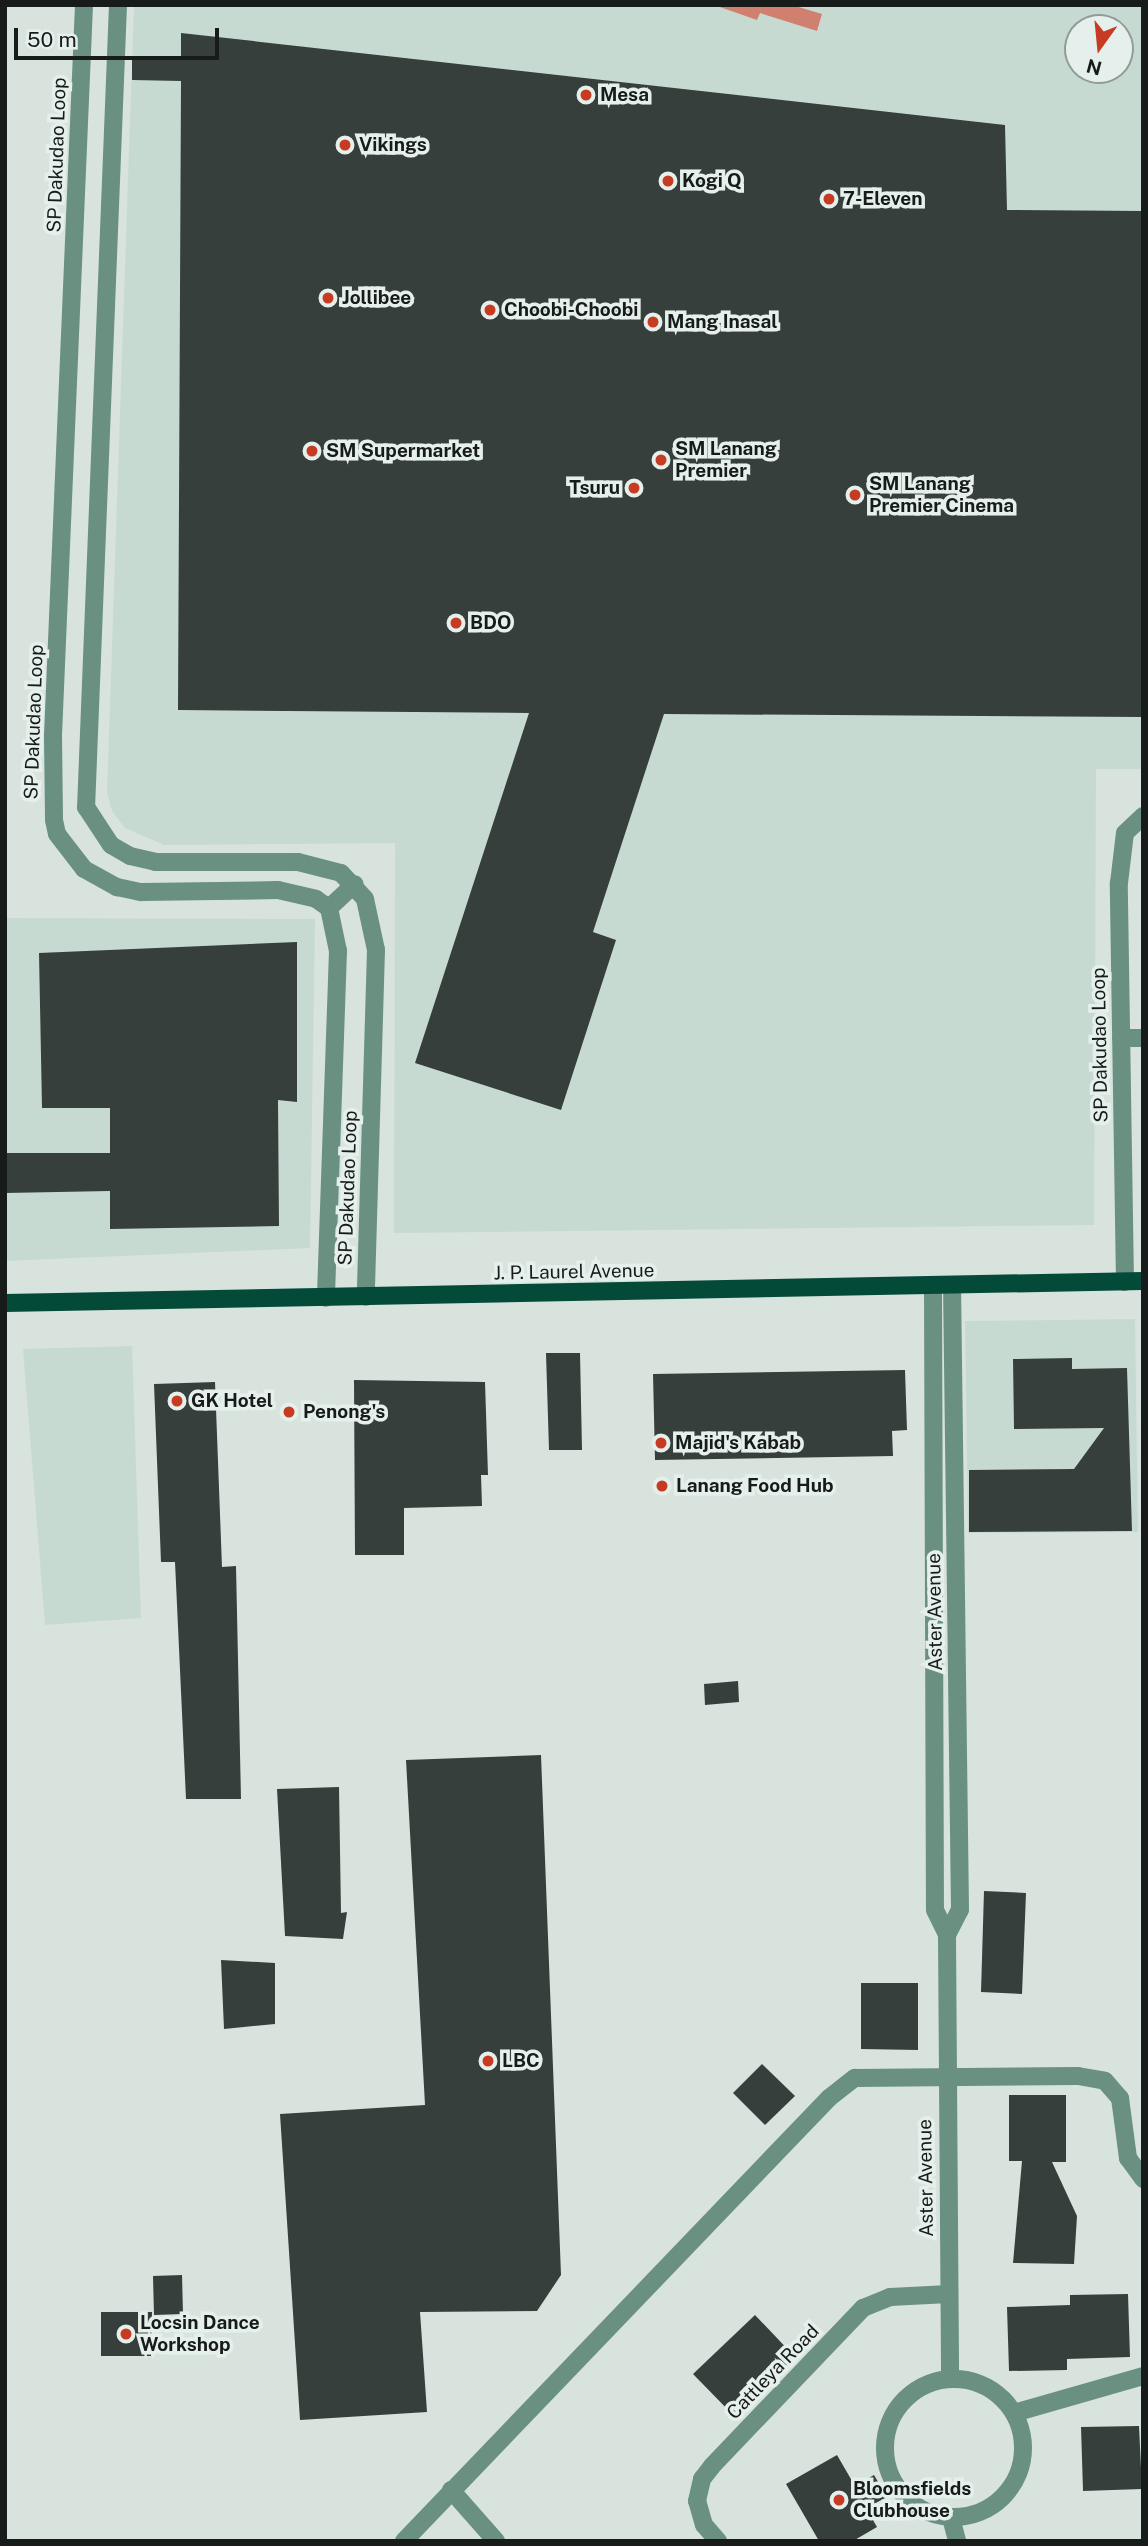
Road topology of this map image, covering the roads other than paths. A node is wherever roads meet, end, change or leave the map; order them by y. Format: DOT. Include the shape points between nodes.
graph roads {
  1 [pos="84,5"];
  2 [pos="117,5"];
  3 [pos="76,195"];
  4 [pos="109,197"];
  5 [pos="66,429"];
  6 [pos="99,431"];
  7 [pos="1143,816"];
  8 [pos="355,884"];
  9 [pos="329,908"];
  10 [pos="1121,1038"];
  11 [pos="1143,1038"];
  12 [pos="1134,1282"];
  13 [pos="953,1285"];
  14 [pos="933,1286"];
  15 [pos="366,1297"];
  16 [pos="326,1298"];
  17 [pos="5,1303"];
  18 [pos="934,1547"];
  19 [pos="956,1547"];
  20 [pos="934,1673"];
  21 [pos="957,1674"];
  22 [pos="935,1804"];
  23 [pos="959,1804"];
  24 [pos="935,1863"];
  25 [pos="960,1863"];
  26 [pos="947,1935"];
  27 [pos="945,2076"];
  28 [pos="1143,2179"];
  29 [pos="949,2294"];
  30 [pos="1143,2376"];
  31 [pos="950,2379"];
  32 [pos="1014,2413"];
  33 [pos="451,2490"];
  34 [pos="951,2518"];
  35 [pos="404,2541"];
  36 [pos="496,2541"];
  37 [pos="718,2541"];
  38 [pos="957,2541"];
  1 -- 3 [label="street, SP Dakudao Loop"];
  2 -- 4 [label="street"];
  3 -- 4 [label="street"];
  3 -- 5 [label="street, SP Dakudao Loop"];
  4 -- 6 [label="street"];
  5 -- 6 [label="street"];
  5 -- 9 [label="street, SP Dakudao Loop" via="53,750 52,804 57,834 84,869 117,887 141,892 278,890 316,899"];
  6 -- 8 [label="street" via="84,788 86,807 96,827 111,845 155,862 298,862 341,873"];
  7 -- 10 [label="street, SP Dakudao Loop" via="1125,833 1121,848"];
  8 -- 9 [label="street"];
  8 -- 15 [label="street, SP Dakudao Loop" via="371,912 376,950"];
  9 -- 16 [label="street, SP Dakudao Loop" via="338,951"];
  10 -- 11 [label="street"];
  10 -- 12 [label="street, SP Dakudao Loop"];
  12 -- 13 [label="main road, J. P. Laurel Avenue"];
  13 -- 14 [label="main road, J. P. Laurel Avenue"];
  13 -- 19 [label="street, Aster Avenue"];
  14 -- 15 [label="main road, J. P. Laurel Avenue"];
  14 -- 18 [label="street, Aster Avenue"];
  15 -- 16 [label="main road, J. P. Laurel Avenue"];
  16 -- 17 [label="main road, J. P. Laurel Avenue"];
  18 -- 19 [label="street"];
  18 -- 20 [label="street, Aster Avenue"];
  19 -- 21 [label="street, Aster Avenue"];
  20 -- 21 [label="street"];
  20 -- 22 [label="street, Aster Avenue"];
  21 -- 23 [label="street, Aster Avenue"];
  22 -- 23 [label="street"];
  22 -- 24 [label="street, Aster Avenue"];
  23 -- 25 [label="street, Aster Avenue"];
  24 -- 25 [label="street"];
  24 -- 26 [label="street, Aster Avenue" via="935,1910"];
  25 -- 26 [label="street, Aster Avenue" via="960,1910"];
  26 -- 27 [label="street, Aster Avenue"];
  27 -- 28 [label="street" via="1078,2076 1105,2081 1121,2098 1128,2158"];
  27 -- 29 [label="street, Aster Avenue"];
  27 -- 33 [label="street" via="877,2075 844,2084"];
  29 -- 31 [label="street, Aster Avenue"];
  29 -- 37 [label="street, Cattleya Road" via="890,2297 863,2308 712,2466 702,2479 697,2501 704,2525"];
  30 -- 32 [label="street"];
  31 -- 32 [label="street" via="987,2387"];
  31 -- 34 [label="street" via="925,2385 903,2400 888,2425 884,2453 901,2493 923,2511"];
  32 -- 34 [label="street" via="1024,2452 1010,2489 978,2514"];
  33 -- 35 [label="street"];
  33 -- 36 [label="street"];
  34 -- 38 [label="street"];
}
